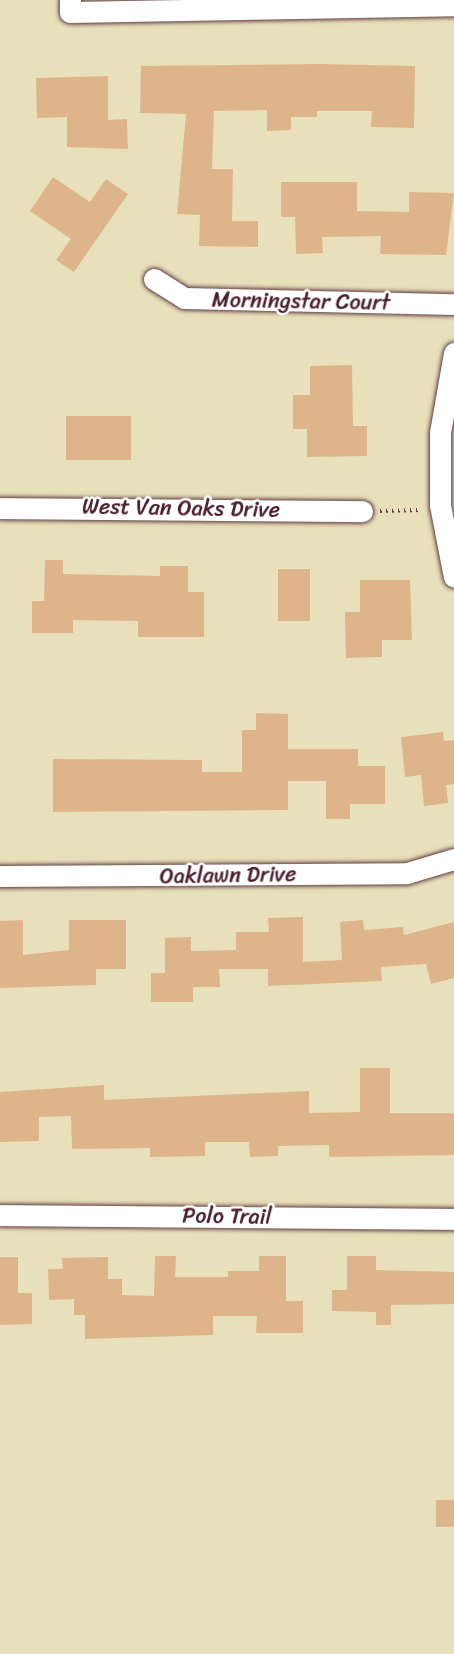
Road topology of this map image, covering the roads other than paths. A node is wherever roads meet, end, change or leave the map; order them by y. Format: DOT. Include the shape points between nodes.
graph roads {
  1 [pos="70,0"];
  2 [pos="454,5"];
  3 [pos="154,279"];
  4 [pos="454,304"];
  5 [pos="454,353"];
  6 [pos="0,507"];
  7 [pos="362,511"];
  8 [pos="454,577"];
  9 [pos="454,859"];
  10 [pos="0,876"];
  11 [pos="0,1215"];
  12 [pos="454,1219"];
  1 -- 2 [label="street" via="70,12"];
  3 -- 4 [label="street, Morningstar Court" via="184,298"];
  5 -- 8 [label="street" via="440,432 441,510"];
  6 -- 7 [label="street, West Van Oaks Drive"];
  9 -- 10 [label="street, Oaklawn Drive" via="407,873"];
  11 -- 12 [label="street, Polo Trail"];
}
